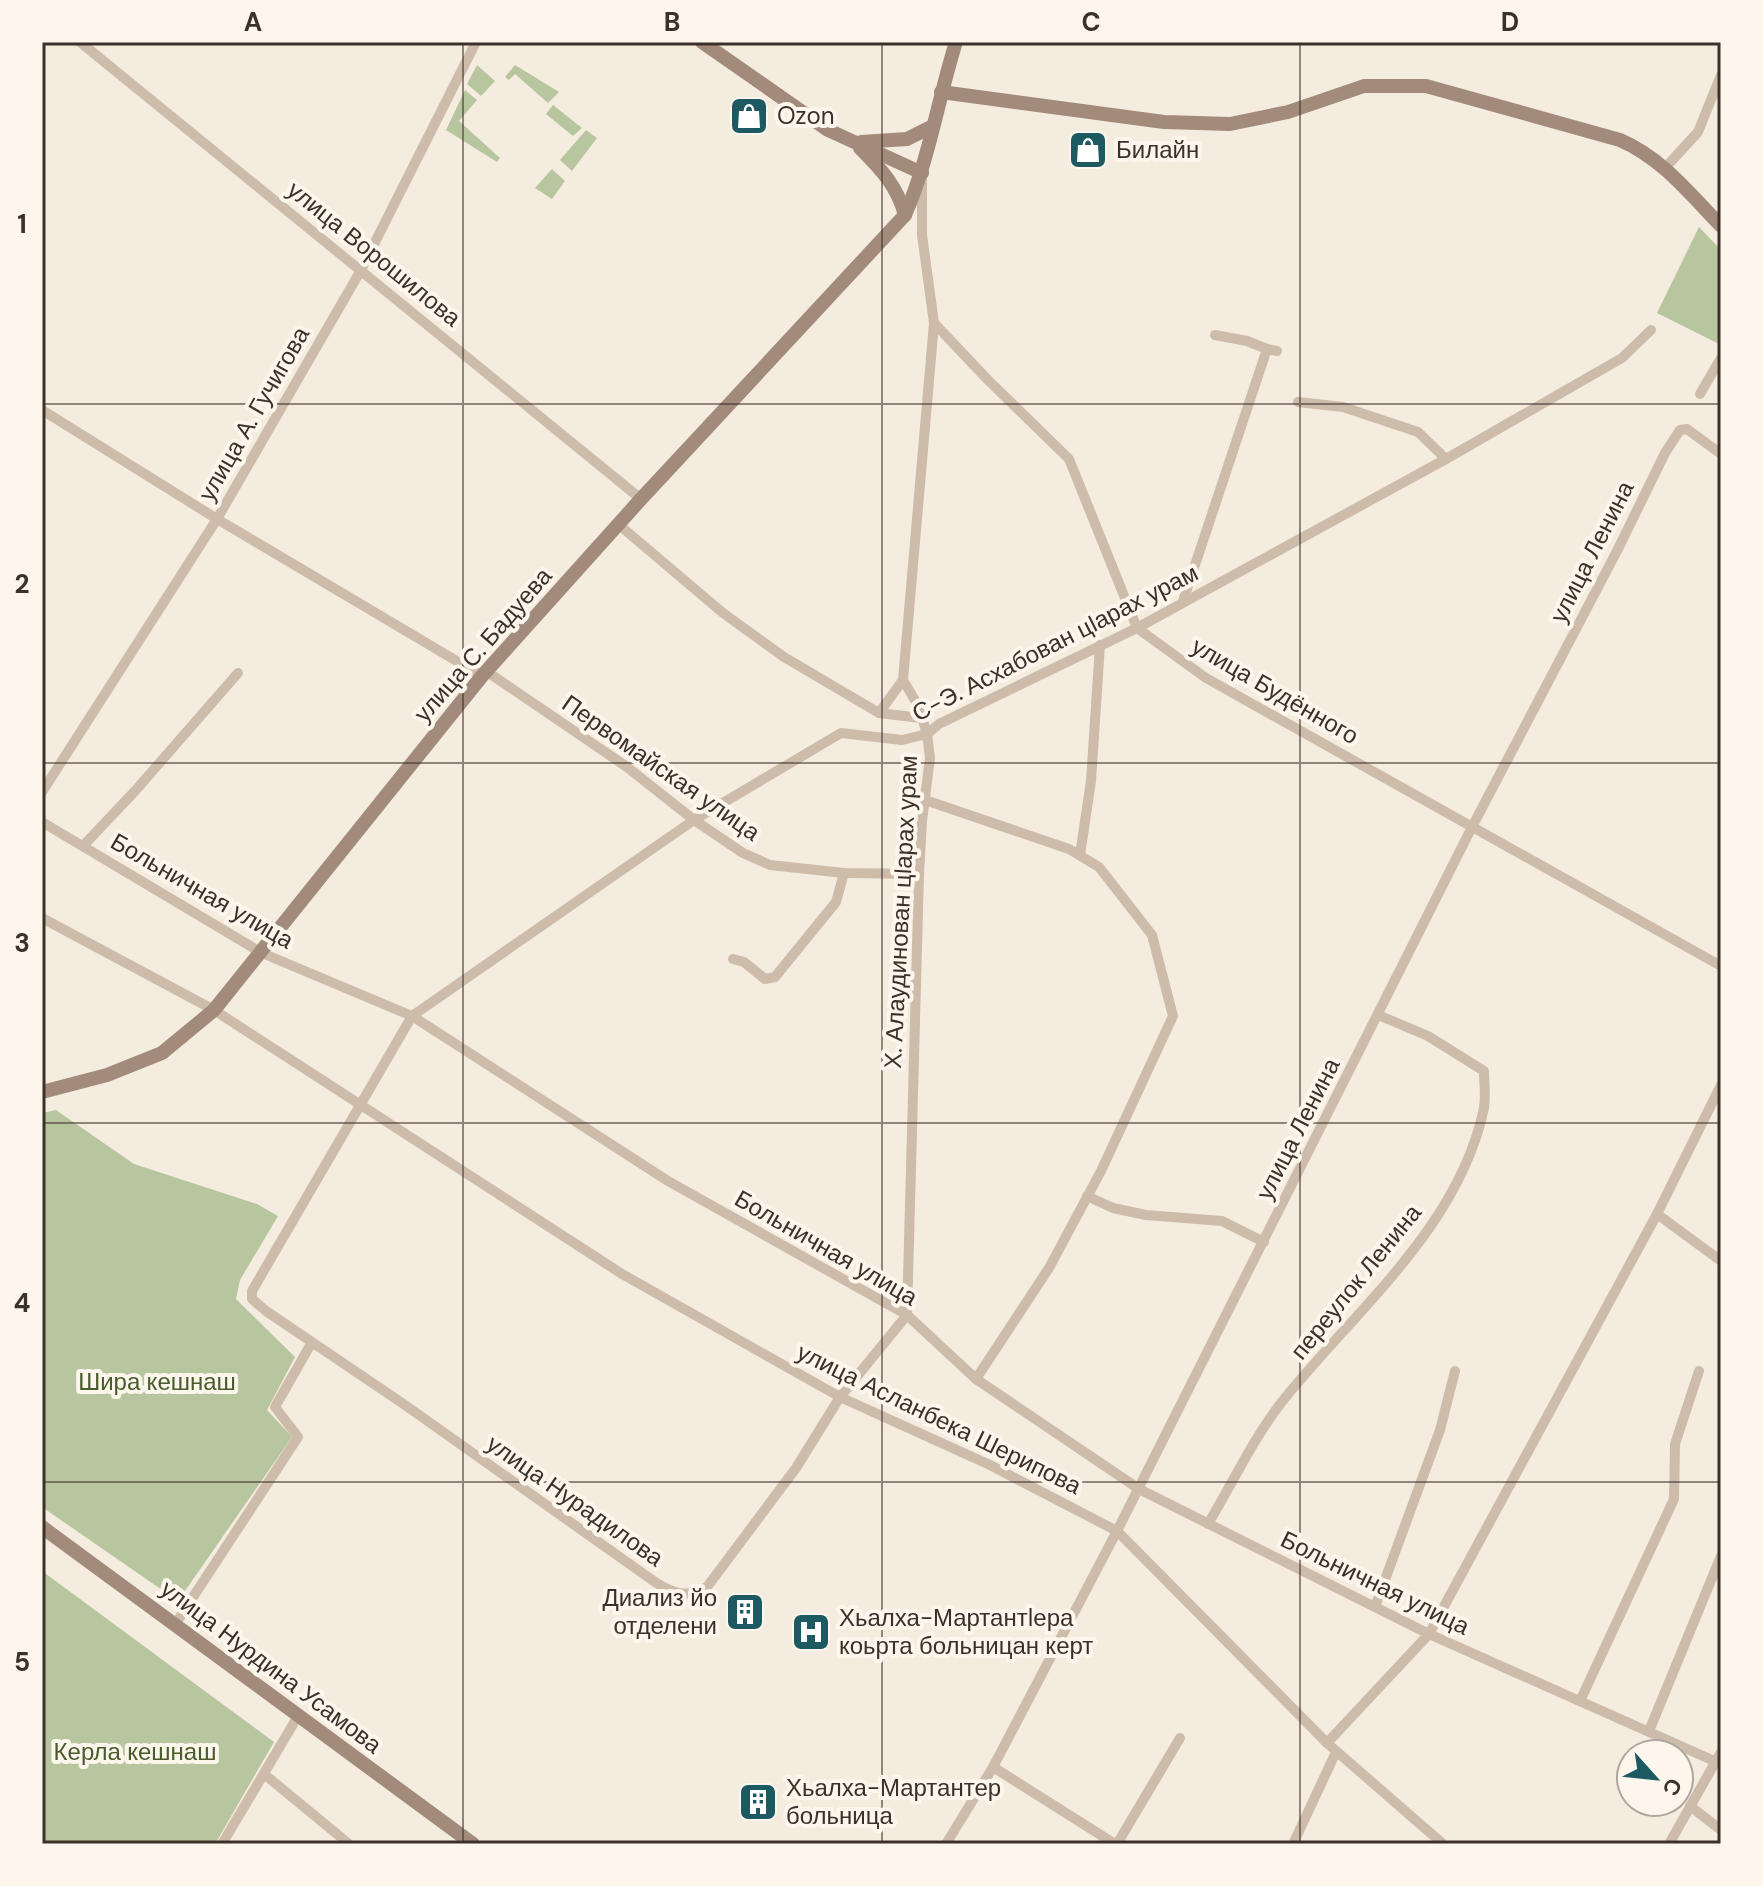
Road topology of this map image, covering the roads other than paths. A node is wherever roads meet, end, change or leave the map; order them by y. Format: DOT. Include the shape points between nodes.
graph roads {
  1 [pos="80,42"];
  2 [pos="476,42"];
  3 [pos="702,42"];
  4 [pos="956,42"];
  5 [pos="1721,75"];
  6 [pos="941,92"];
  7 [pos="933,126"];
  8 [pos="854,142"];
  9 [pos="1665,168"];
  10 [pos="922,173"];
  11 [pos="905,215"];
  12 [pos="1721,226"];
  13 [pos="361,270"];
  14 [pos="934,323"];
  15 [pos="1651,330"];
  16 [pos="1215,335"];
  17 [pos="1721,358"];
  18 [pos="1700,394"];
  19 [pos="1298,402"];
  20 [pos="42,410"];
  21 [pos="1721,454"];
  22 [pos="1446,459"];
  23 [pos="641,499"];
  24 [pos="217,519"];
  25 [pos="618,524"];
  26 [pos="1183,601"];
  27 [pos="1137,628"];
  28 [pos="1100,645"];
  29 [pos="238,673"];
  30 [pos="484,673"];
  31 [pos="903,680"];
  32 [pos="879,713"];
  33 [pos="921,718"];
  34 [pos="927,734"];
  35 [pos="42,792"];
  36 [pos="925,800"];
  37 [pos="694,820"];
  38 [pos="42,822"];
  39 [pos="1472,827"];
  40 [pos="83,846"];
  41 [pos="1080,855"];
  42 [pos="844,873"];
  43 [pos="919,874"];
  44 [pos="42,918"];
  45 [pos="262,953"];
  46 [pos="733,959"];
  47 [pos="1721,966"];
  48 [pos="214,1010"];
  49 [pos="1378,1015"];
  50 [pos="412,1016"];
  51 [pos="1721,1085"];
  52 [pos="42,1092"];
  53 [pos="360,1104"];
  54 [pos="1087,1196"];
  55 [pos="1657,1214"];
  56 [pos="1264,1242"];
  57 [pos="1721,1261"];
  58 [pos="907,1315"];
  59 [pos="312,1342"];
  60 [pos="1455,1371"];
  61 [pos="1699,1371"];
  62 [pos="976,1379"];
  63 [pos="840,1397"];
  64 [pos="1139,1489"];
  65 [pos="1208,1524"];
  66 [pos="42,1527"];
  67 [pos="1117,1531"];
  68 [pos="1721,1556"];
  69 [pos="1375,1607"];
  70 [pos="176,1623"];
  71 [pos="1429,1634"];
  72 [pos="1580,1701"];
  73 [pos="298,1716"];
  74 [pos="1649,1731"];
  75 [pos="1180,1738"];
  76 [pos="1327,1743"];
  77 [pos="1336,1752"];
  78 [pos="1719,1759"];
  79 [pos="993,1767"];
  80 [pos="264,1774"];
  81 [pos="1695,1798"];
  82 [pos="1695,1810"];
  83 [pos="1683,1818"];
  84 [pos="1721,1830"];
  85 [pos="222,1844"];
  86 [pos="349,1844"];
  87 [pos="473,1844"];
  88 [pos="946,1844"];
  89 [pos="1116,1844"];
  90 [pos="1293,1844"];
  91 [pos="1443,1844"];
  92 [pos="1669,1844"];
  1 -- 13 [label="street, улица Ворошилова"];
  2 -- 13 [label="street, улица А. Гучигова"];
  3 -- 8 [label="main road" via="828,130"];
  4 -- 6 [label="main road, улица С. Бадуева"];
  5 -- 9 [label="street" via="1698,132"];
  6 -- 7 [label="main road, улица С. Бадуева"];
  6 -- 9 [label="main road" via="1164,122 1230,124 1288,112 1364,86 1426,86 1620,140"];
  7 -- 8 [label="main road" via="907,139"];
  7 -- 10 [label="main road, улица С. Бадуева"];
  8 -- 10 [label="main road"];
  8 -- 11 [label="main road" via="891,181"];
  9 -- 12 [label="main road"];
  10 -- 11 [label="main road, улица С. Бадуева"];
  10 -- 14 [label="street" via="922,235"];
  11 -- 23 [label="main road, улица С. Бадуева"];
  13 -- 23 [label="street, улица Ворошилова"];
  13 -- 24 [label="street, улица А. Гучигова"];
  14 -- 27 [label="street" via="1069,459"];
  14 -- 31 [label="street"];
  15 -- 22 [label="street, С-Э. Асхабован цIарах урам" via="1622,358"];
  16 -- 26 [label="street" via="1272,350"];
  17 -- 18 [label="street"];
  19 -- 22 [label="street" via="1343,407 1418,432"];
  20 -- 24 [label="street, Первомайская улица"];
  21 -- 39 [label="street, улица Ленина" via="1687,429 1680,430"];
  22 -- 26 [label="street, С-Э. Асхабован цIарах урам"];
  23 -- 25 [label="main road, улица С. Бадуева"];
  24 -- 30 [label="street, Первомайская улица"];
  24 -- 35 [label="street, улица А. Гучигова"];
  25 -- 30 [label="main road, улица С. Бадуева"];
  25 -- 32 [label="street" via="723,613"];
  26 -- 27 [label="street, С-Э. Асхабован цIарах урам"];
  27 -- 28 [label="street, С-Э. Асхабован цIарах урам"];
  27 -- 39 [label="street, улица Будённого" via="1206,678"];
  28 -- 34 [label="street, С-Э. Асхабован цIарах урам"];
  28 -- 41 [label="street"];
  29 -- 40 [label="street"];
  30 -- 37 [label="street, Первомайская улица" via="627,767"];
  30 -- 45 [label="main road, улица С. Бадуева"];
  31 -- 32 [label="street"];
  31 -- 33 [label="street, Х. Алаудинован цIарах урам"];
  32 -- 33 [label="street"];
  33 -- 34 [label="street, Х. Алаудинован цIарах урам"];
  34 -- 36 [label="street, Х. Алаудинован цIарах урам"];
  34 -- 37 [label="street, С-Э. Асхабован цIарах урам" via="902,740 841,733"];
  36 -- 41 [label="street"];
  36 -- 43 [label="street, Х. Алаудинован цIарах урам"];
  37 -- 42 [label="street, Первомайская улица" via="770,865"];
  37 -- 50 [label="street, С-Э. Асхабован цIарах урам"];
  38 -- 40 [label="street, Больничная улица"];
  39 -- 47 [label="street, улица Будённого"];
  39 -- 49 [label="street, улица Ленина"];
  40 -- 45 [label="street, Больничная улица"];
  41 -- 54 [label="street" via="1099,867 1152,935 1173,1016"];
  42 -- 43 [label="street, Первомайская улица"];
  42 -- 46 [label="street" via="836,902 775,977 765,979"];
  43 -- 58 [label="street, Х. Алаудинован цIарах урам"];
  44 -- 48 [label="street, улица Асланбека Шерипова"];
  45 -- 48 [label="main road, улица С. Бадуева"];
  45 -- 50 [label="street, Больничная улица"];
  48 -- 52 [label="main road, улица С. Бадуева" via="162,1053"];
  48 -- 53 [label="street, улица Асланбека Шерипова"];
  49 -- 56 [label="street, улица Ленина"];
  49 -- 65 [label="street, переулок Ленина" via="1428,1036 1484,1071 1484,1106 1470,1150 1447,1201 1408,1256 1279,1406"];
  50 -- 53 [label="street, С-Э. Асхабован цIарах урам"];
  50 -- 58 [label="street, Больничная улица" via="668,1181"];
  51 -- 55 [label="street"];
  53 -- 59 [label="street, С-Э. Асхабован цIарах урам" via="252,1291 252,1299 266,1311"];
  53 -- 63 [label="street, улица Асланбека Шерипова" via="622,1274"];
  54 -- 56 [label="street" via="1146,1215 1222,1221"];
  54 -- 62 [label="street" via="1049,1268"];
  55 -- 57 [label="street"];
  55 -- 71 [label="street"];
  56 -- 64 [label="street, улица Ленина"];
  58 -- 62 [label="street, Больничная улица"];
  58 -- 63 [label="street"];
  59 -- 63 [label="street, улица Нурадилова" via="668,1591 683,1595 707,1587 796,1468"];
  59 -- 70 [label="street" via="275,1407 298,1437"];
  60 -- 69 [label="street" via="1440,1430"];
  61 -- 72 [label="street" via="1675,1444 1674,1499"];
  62 -- 64 [label="street, Больничная улица"];
  63 -- 67 [label="street, улица Асланбека Шерипова" via="990,1465"];
  64 -- 65 [label="street, Больничная улица"];
  64 -- 67 [label="street, улица Ленина"];
  65 -- 69 [label="street, Больничная улица"];
  66 -- 70 [label="main road, улица Нурдина Усамова"];
  67 -- 76 [label="street, улица Асланбека Шерипова"];
  67 -- 79 [label="street, улица Ленина"];
  68 -- 74 [label="street"];
  69 -- 71 [label="street, Больничная улица"];
  70 -- 73 [label="main road, улица Нурдина Усамова"];
  71 -- 72 [label="street, Больничная улица"];
  71 -- 76 [label="street"];
  72 -- 74 [label="street, Больничная улица"];
  73 -- 80 [label="street"];
  73 -- 87 [label="main road, улица Нурдина Усамова"];
  74 -- 78 [label="street, Больничная улица"];
  75 -- 89 [label="street"];
  76 -- 77 [label="street, улица Асланбека Шерипова"];
  77 -- 90 [label="street"];
  77 -- 91 [label="street, улица Асланбека Шерипова"];
  78 -- 81 [label="street"];
  79 -- 88 [label="street, улица Ленина"];
  79 -- 89 [label="street"];
  80 -- 85 [label="street"];
  80 -- 86 [label="street"];
  82 -- 84 [label="street"];
  83 -- 92 [label="street"];
}
